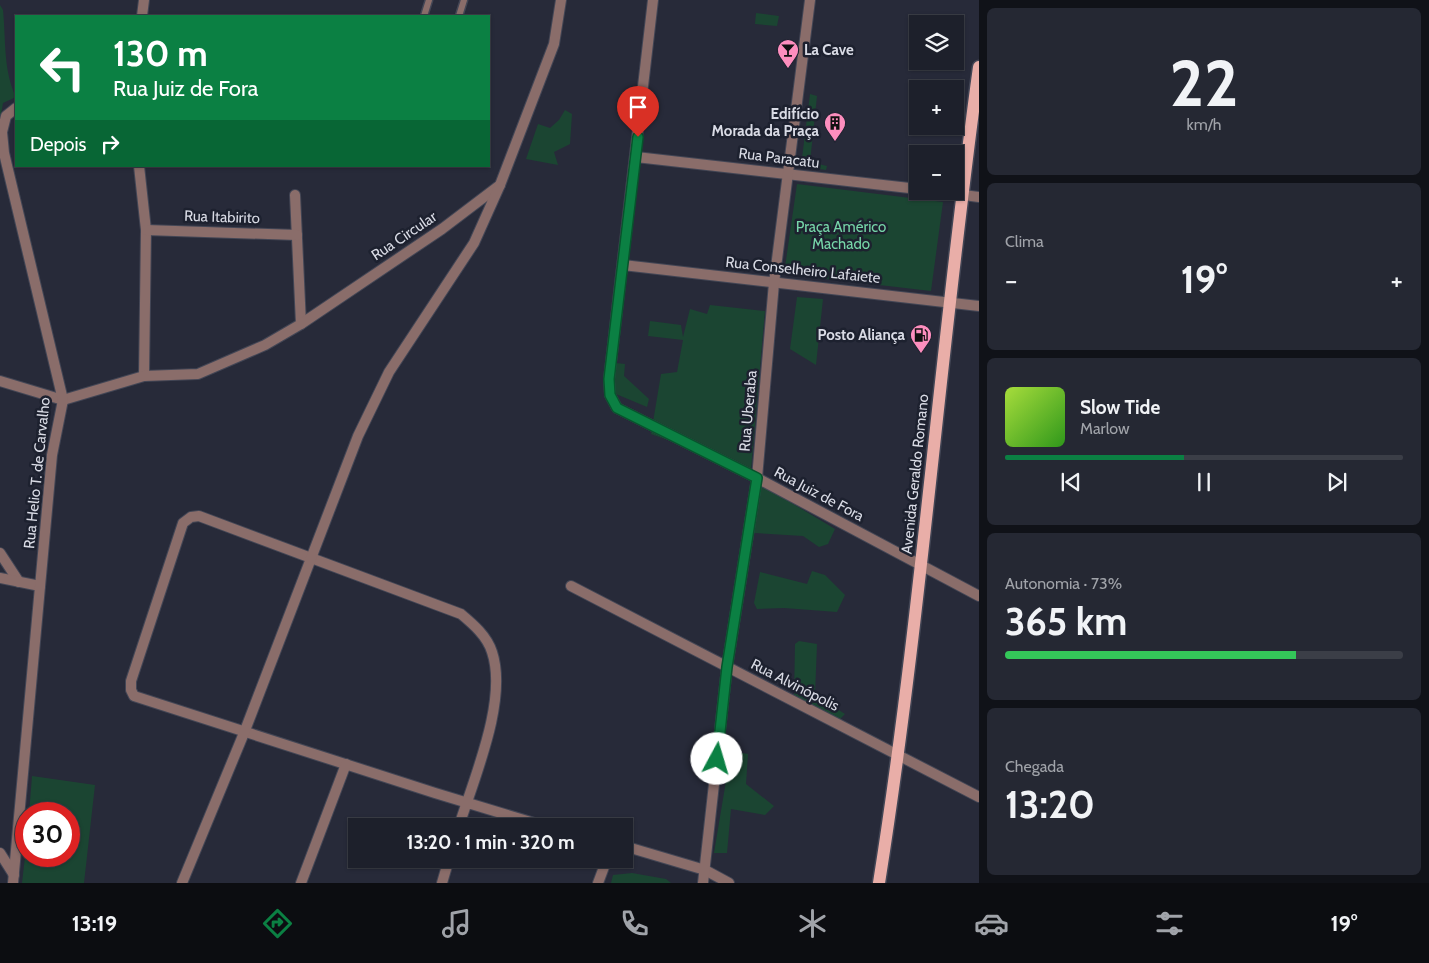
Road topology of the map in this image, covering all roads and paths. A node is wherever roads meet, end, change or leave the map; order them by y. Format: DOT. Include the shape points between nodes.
graph roads {
  1 [pos="144,0"];
  2 [pos="429,0"];
  3 [pos="464,0"];
  4 [pos="561,0"];
  5 [pos="653,0"];
  6 [pos="810,0"];
  7 [pos="142,15"];
  8 [pos="424,15"];
  9 [pos="459,15"];
  10 [pos="979,67"];
  11 [pos="15,109"];
  12 [pos="636,157"];
  13 [pos="139,167"];
  14 [pos="964,173"];
  15 [pos="788,174"];
  16 [pos="500,185"];
  17 [pos="909,188"];
  18 [pos="964,194"];
  19 [pos="295,195"];
  20 [pos="979,197"];
  21 [pos="960,200"];
  22 [pos="146,230"];
  23 [pos="297,235"];
  24 [pos="623,265"];
  25 [pos="774,283"];
  26 [pos="949,302"];
  27 [pos="979,306"];
  28 [pos="301,324"];
  29 [pos="144,376"];
  30 [pos="0,381"];
  31 [pos="63,400"];
  32 [pos="757,478"];
  33 [pos="0,553"];
  34 [pos="311,558"];
  35 [pos="922,566"];
  36 [pos="0,578"];
  37 [pos="19,582"];
  38 [pos="40,586"];
  39 [pos="571,586"];
  40 [pos="979,596"];
  41 [pos="727,667"];
  42 [pos="244,733"];
  43 [pos="900,755"];
  44 [pos="346,764"];
  45 [pos="979,798"];
  46 [pos="466,802"];
  47 [pos="461,818"];
  48 [pos="518,818"];
  49 [pos="633,849"];
  50 [pos="0,853"];
  51 [pos="446,868"];
  52 [pos="603,868"];
  53 [pos="705,870"];
  54 [pos="14,879"];
  55 [pos="182,883"];
  56 [pos="300,883"];
  57 [pos="442,883"];
  58 [pos="598,883"];
  59 [pos="703,883"];
  60 [pos="729,883"];
  61 [pos="880,883"];
  1 -- 7 [label="street"];
  2 -- 8 [label="lane"];
  3 -- 9 [label="lane"];
  4 -- 16 [label="street" via="554,44"];
  5 -- 12 [label="street"];
  6 -- 15 [label="street, Rua Uberaba"];
  10 -- 14 [label="main road, Avenida Geraldo Romano"];
  11 -- 31 [label="street, Rua Helio T. de Carvalho" via="6,116 2,132 4,153"];
  12 -- 15 [label="street, Rua Paracatu"];
  12 -- 24 [label="street"];
  13 -- 22 [label="street"];
  15 -- 17 [label="street, Rua Paracatu"];
  15 -- 25 [label="street, Rua Uberaba"];
  16 -- 28 [label="street, Rua Circular" via="442,229"];
  16 -- 34 [label="street" via="474,243 389,372 358,436"];
  18 -- 20 [label="street"];
  19 -- 23 [label="street"];
  21 -- 26 [label="main road, Avenida Geraldo Romano"];
  22 -- 23 [label="street, Rua Itabirito"];
  22 -- 29 [label="street"];
  23 -- 28 [label="street"];
  24 -- 25 [label="street, Rua Conselheiro Lafaiete"];
  24 -- 32 [label="street, Rua Juiz de Fora" via="609,379 610,395 617,408"];
  25 -- 26 [label="street, Rua Conselheiro Lafaiete"];
  25 -- 32 [label="street, Rua Uberaba"];
  26 -- 27 [label="street, Rua Conselheiro Lafaiete"];
  26 -- 35 [label="main road, Avenida Geraldo Romano"];
  28 -- 29 [label="street, Rua Circular" via="265,345 198,374"];
  29 -- 31 [label="street, Rua Circular"];
  30 -- 31 [label="street"];
  31 -- 38 [label="street, Rua Helio T. de Carvalho" via="52,455"];
  32 -- 35 [label="street, Rua Juiz de Fora"];
  32 -- 41 [label="street, Rua Uberaba"];
  33 -- 37 [label="street"];
  34 -- 42 [label="street"];
  34 -- 42 [label="street" via="199,516 183,522 180,529 131,681 131,690 138,699"];
  34 -- 46 [label="street" via="461,614 478,629 492,650 498,678 492,716"];
  35 -- 40 [label="street, Rua Juiz de Fora"];
  35 -- 43 [label="main road, Avenida Geraldo Romano"];
  36 -- 37 [label="street"];
  37 -- 38 [label="street"];
  38 -- 54 [label="street, Rua Helio T. de Carvalho"];
  39 -- 41 [label="street, Rua Alvinópolis"];
  41 -- 43 [label="street, Rua Alvinópolis"];
  41 -- 53 [label="street, Rua Uberaba"];
  42 -- 44 [label="street"];
  42 -- 55 [label="street"];
  43 -- 45 [label="street, Rua Alvinópolis"];
  43 -- 61 [label="main road, Avenida Geraldo Romano"];
  44 -- 46 [label="street"];
  44 -- 56 [label="street"];
  46 -- 47 [label="street"];
  46 -- 48 [label="street"];
  49 -- 53 [label="street"];
  50 -- 54 [label="street"];
  51 -- 57 [label="street"];
  52 -- 58 [label="street"];
  53 -- 59 [label="street, Rua Uberaba"];
  53 -- 60 [label="street"];
}
